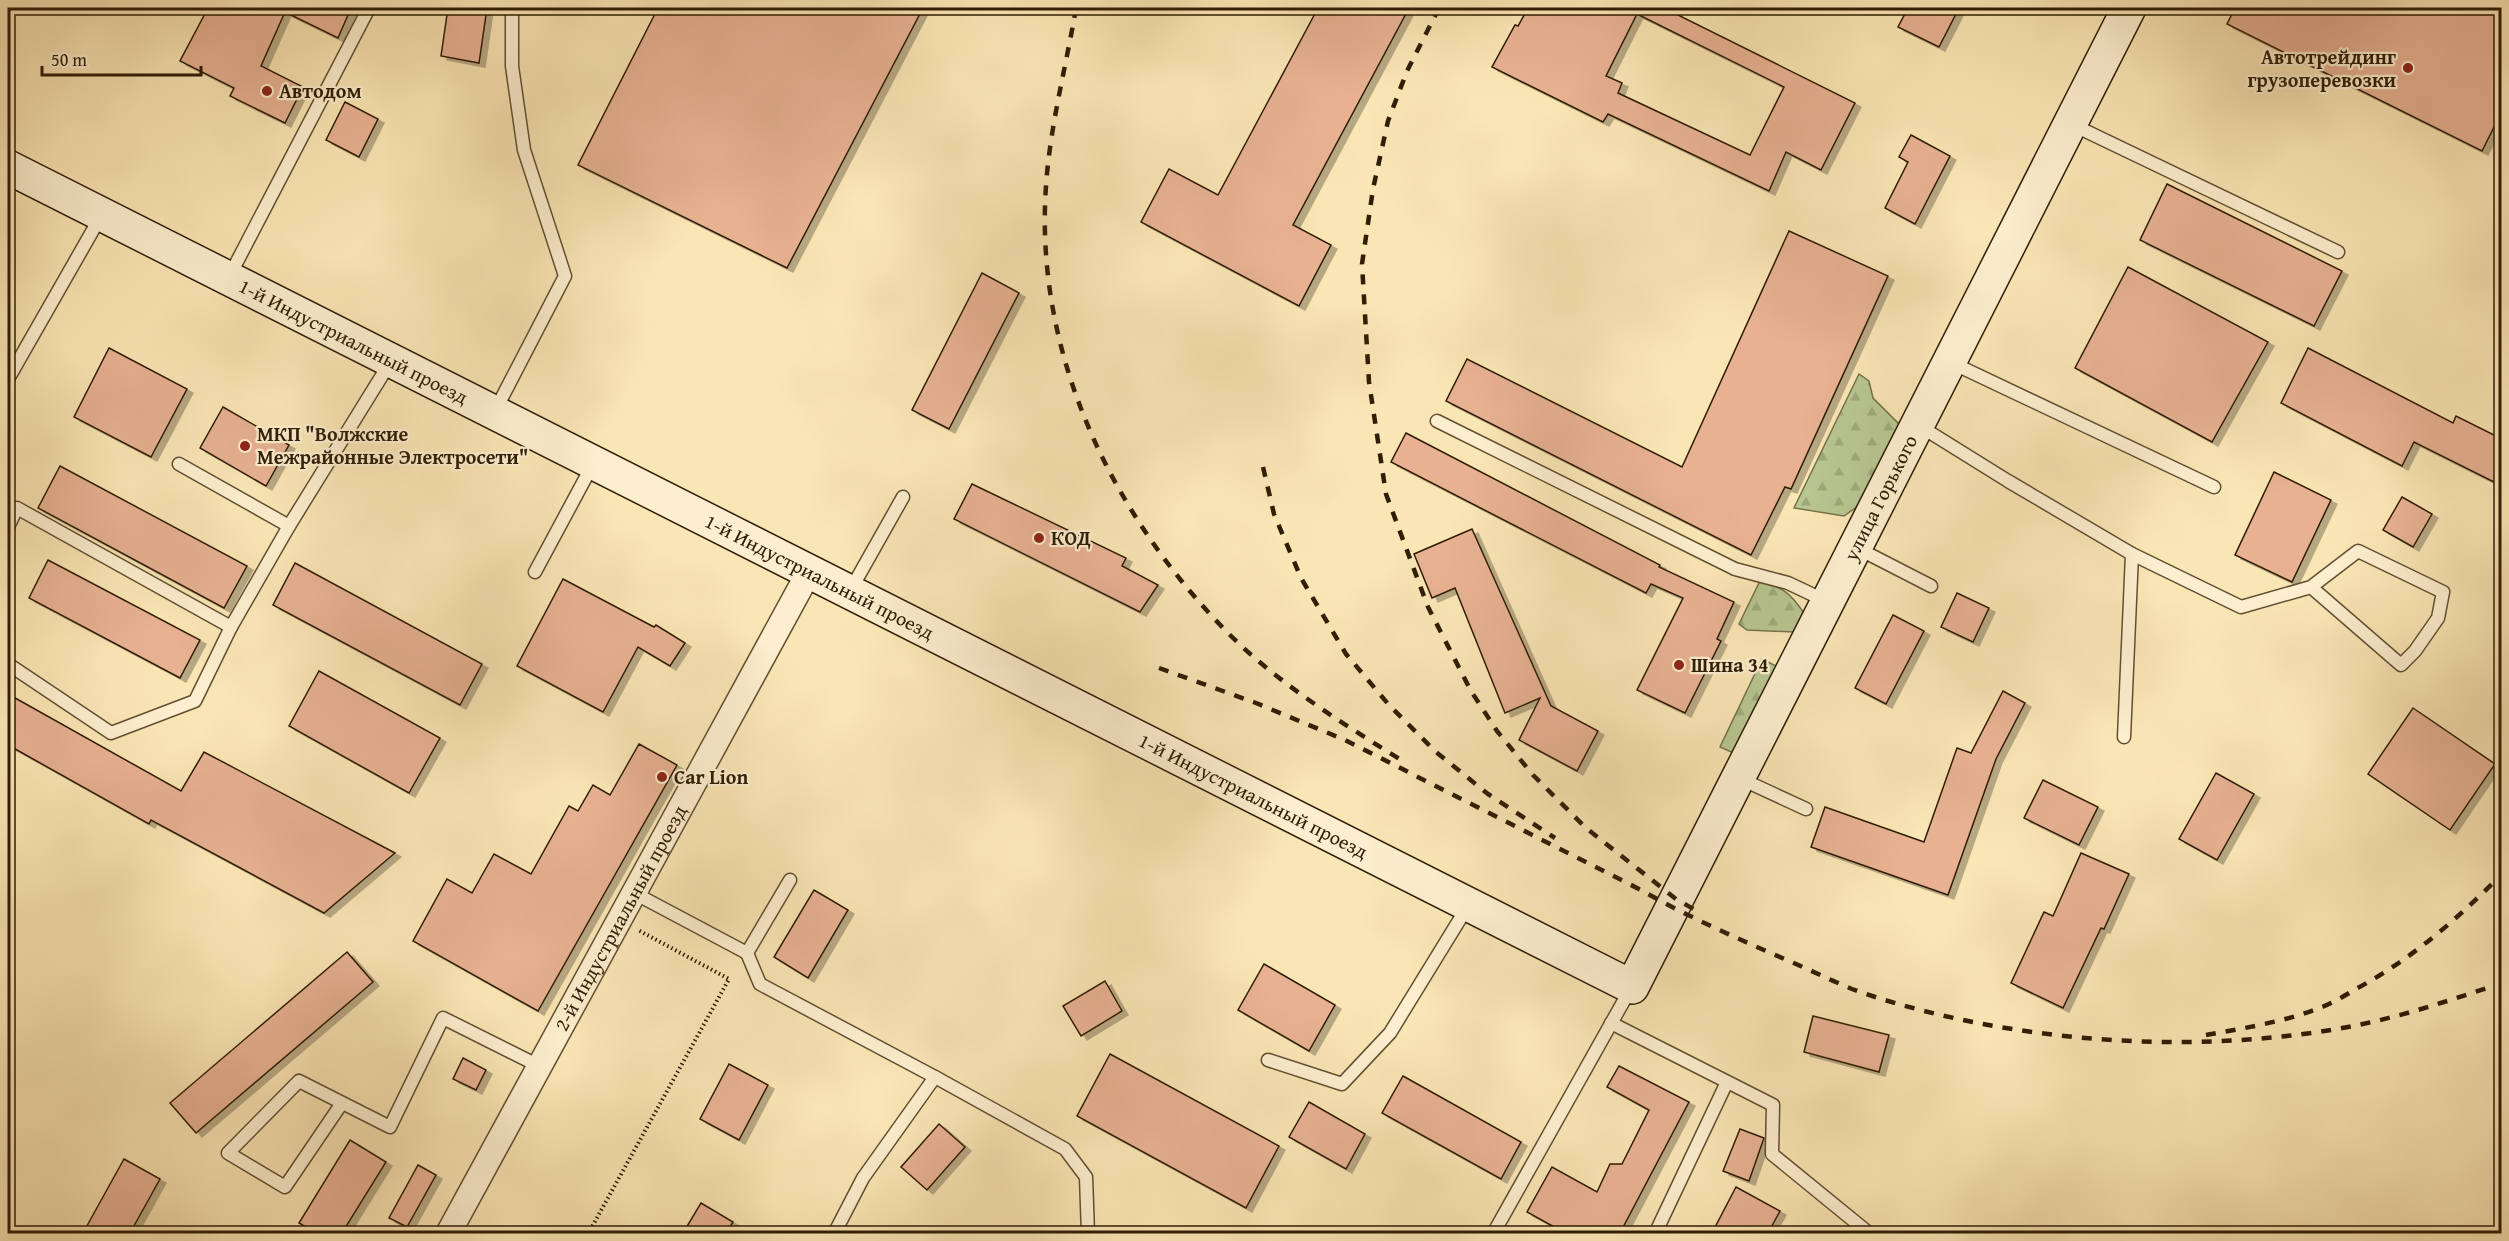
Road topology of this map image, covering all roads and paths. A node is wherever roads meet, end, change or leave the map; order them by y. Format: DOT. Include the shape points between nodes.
graph roads {
  1 [pos="369,8"];
  2 [pos="512,8"];
  3 [pos="2129,8"];
  4 [pos="2070,124"];
  5 [pos="8,167"];
  6 [pos="102,214"];
  7 [pos="2338,252"];
  8 [pos="228,278"];
  9 [pos="392,361"];
  10 [pos="1949,362"];
  11 [pos="8,379"];
  12 [pos="494,412"];
  13 [pos="1437,422"];
  14 [pos="1917,425"];
  15 [pos="594,463"];
  16 [pos="179,464"];
  17 [pos="2214,488"];
  18 [pos="903,497"];
  19 [pos="289,526"];
  20 [pos="8,527"];
  21 [pos="1855,547"];
  22 [pos="2132,554"];
  23 [pos="535,572"];
  24 [pos="809,572"];
  25 [pos="1931,586"];
  26 [pos="2311,587"];
  27 [pos="849,592"];
  28 [pos="1827,602"];
  29 [pos="231,627"];
  30 [pos="8,664"];
  31 [pos="2124,737"];
  32 [pos="1738,778"];
  33 [pos="1806,809"];
  34 [pos="790,880"];
  35 [pos="634,893"];
  36 [pos="1468,905"];
  37 [pos="619,919"];
  38 [pos="747,953"];
  39 [pos="1632,987"];
  40 [pos="1611,1023"];
  41 [pos="1268,1060"];
  42 [pos="539,1066"];
  43 [pos="935,1077"];
  44 [pos="1726,1082"];
  45 [pos="342,1103"];
  46 [pos="448,1233"];
  47 [pos="588,1233"];
  48 [pos="834,1233"];
  49 [pos="1088,1233"];
  50 [pos="1493,1233"];
  51 [pos="1655,1233"];
  52 [pos="1870,1233"];
  1 -- 8 [label="lane"];
  2 -- 12 [label="lane" via="512,66 524,150 565,276"];
  3 -- 4 [label="street, улица Горького"];
  4 -- 7 [label="lane"];
  4 -- 10 [label="street, улица Горького"];
  5 -- 6 [label="street, 1-й Индустриальный проезд"];
  6 -- 8 [label="street, 1-й Индустриальный проезд"];
  6 -- 11 [label="lane"];
  8 -- 9 [label="street, 1-й Индустриальный проезд"];
  9 -- 12 [label="street, 1-й Индустриальный проезд"];
  9 -- 19 [label="lane"];
  10 -- 14 [label="street, улица Горького"];
  10 -- 17 [label="lane"];
  12 -- 15 [label="street, 1-й Индустриальный проезд"];
  13 -- 28 [label="lane" via="1734,569 1788,583"];
  14 -- 21 [label="street, улица Горького"];
  14 -- 22 [label="lane"];
  15 -- 23 [label="lane"];
  15 -- 24 [label="street, 1-й Индустриальный проезд"];
  16 -- 19 [label="lane"];
  18 -- 27 [label="lane"];
  19 -- 29 [label="lane"];
  20 -- 29 [label="lane" via="17,508"];
  21 -- 25 [label="lane"];
  21 -- 28 [label="street, улица Горького"];
  22 -- 26 [label="lane" via="2241,607"];
  22 -- 31 [label="lane"];
  24 -- 27 [label="street, 1-й Индустриальный проезд"];
  24 -- 35 [label="street, 2-й Индустриальный проезд"];
  26 -- 26 [label="lane" via="2358,551 2443,592 2438,618 2401,665"];
  27 -- 36 [label="street, 1-й Индустриальный проезд"];
  28 -- 32 [label="street, улица Горького"];
  29 -- 30 [label="lane" via="195,701 111,733"];
  32 -- 33 [label="lane"];
  32 -- 39 [label="street, улица Горького"];
  34 -- 38 [label="lane"];
  35 -- 37 [label="street, 2-й Индустриальный проезд"];
  35 -- 38 [label="lane"];
  36 -- 39 [label="street, 1-й Индустриальный проезд"];
  36 -- 41 [label="lane" via="1390,1033 1342,1084"];
  37 -- 42 [label="street, 2-й Индустриальный проезд"];
  37 -- 47 [label="path" via="729,980"];
  38 -- 43 [label="lane" via="760,984"];
  39 -- 40 [label="lane"];
  40 -- 44 [label="lane"];
  40 -- 50 [label="lane"];
  42 -- 45 [label="lane" via="443,1018 390,1127"];
  42 -- 46 [label="street, 2-й Индустриальный проезд"];
  43 -- 48 [label="lane" via="863,1178"];
  43 -- 49 [label="lane" via="1065,1149 1086,1177"];
  44 -- 51 [label="lane"];
  44 -- 52 [label="lane" via="1773,1106 1772,1154"];
  45 -- 45 [label="lane" via="285,1186 228,1153 299,1081"];
}
